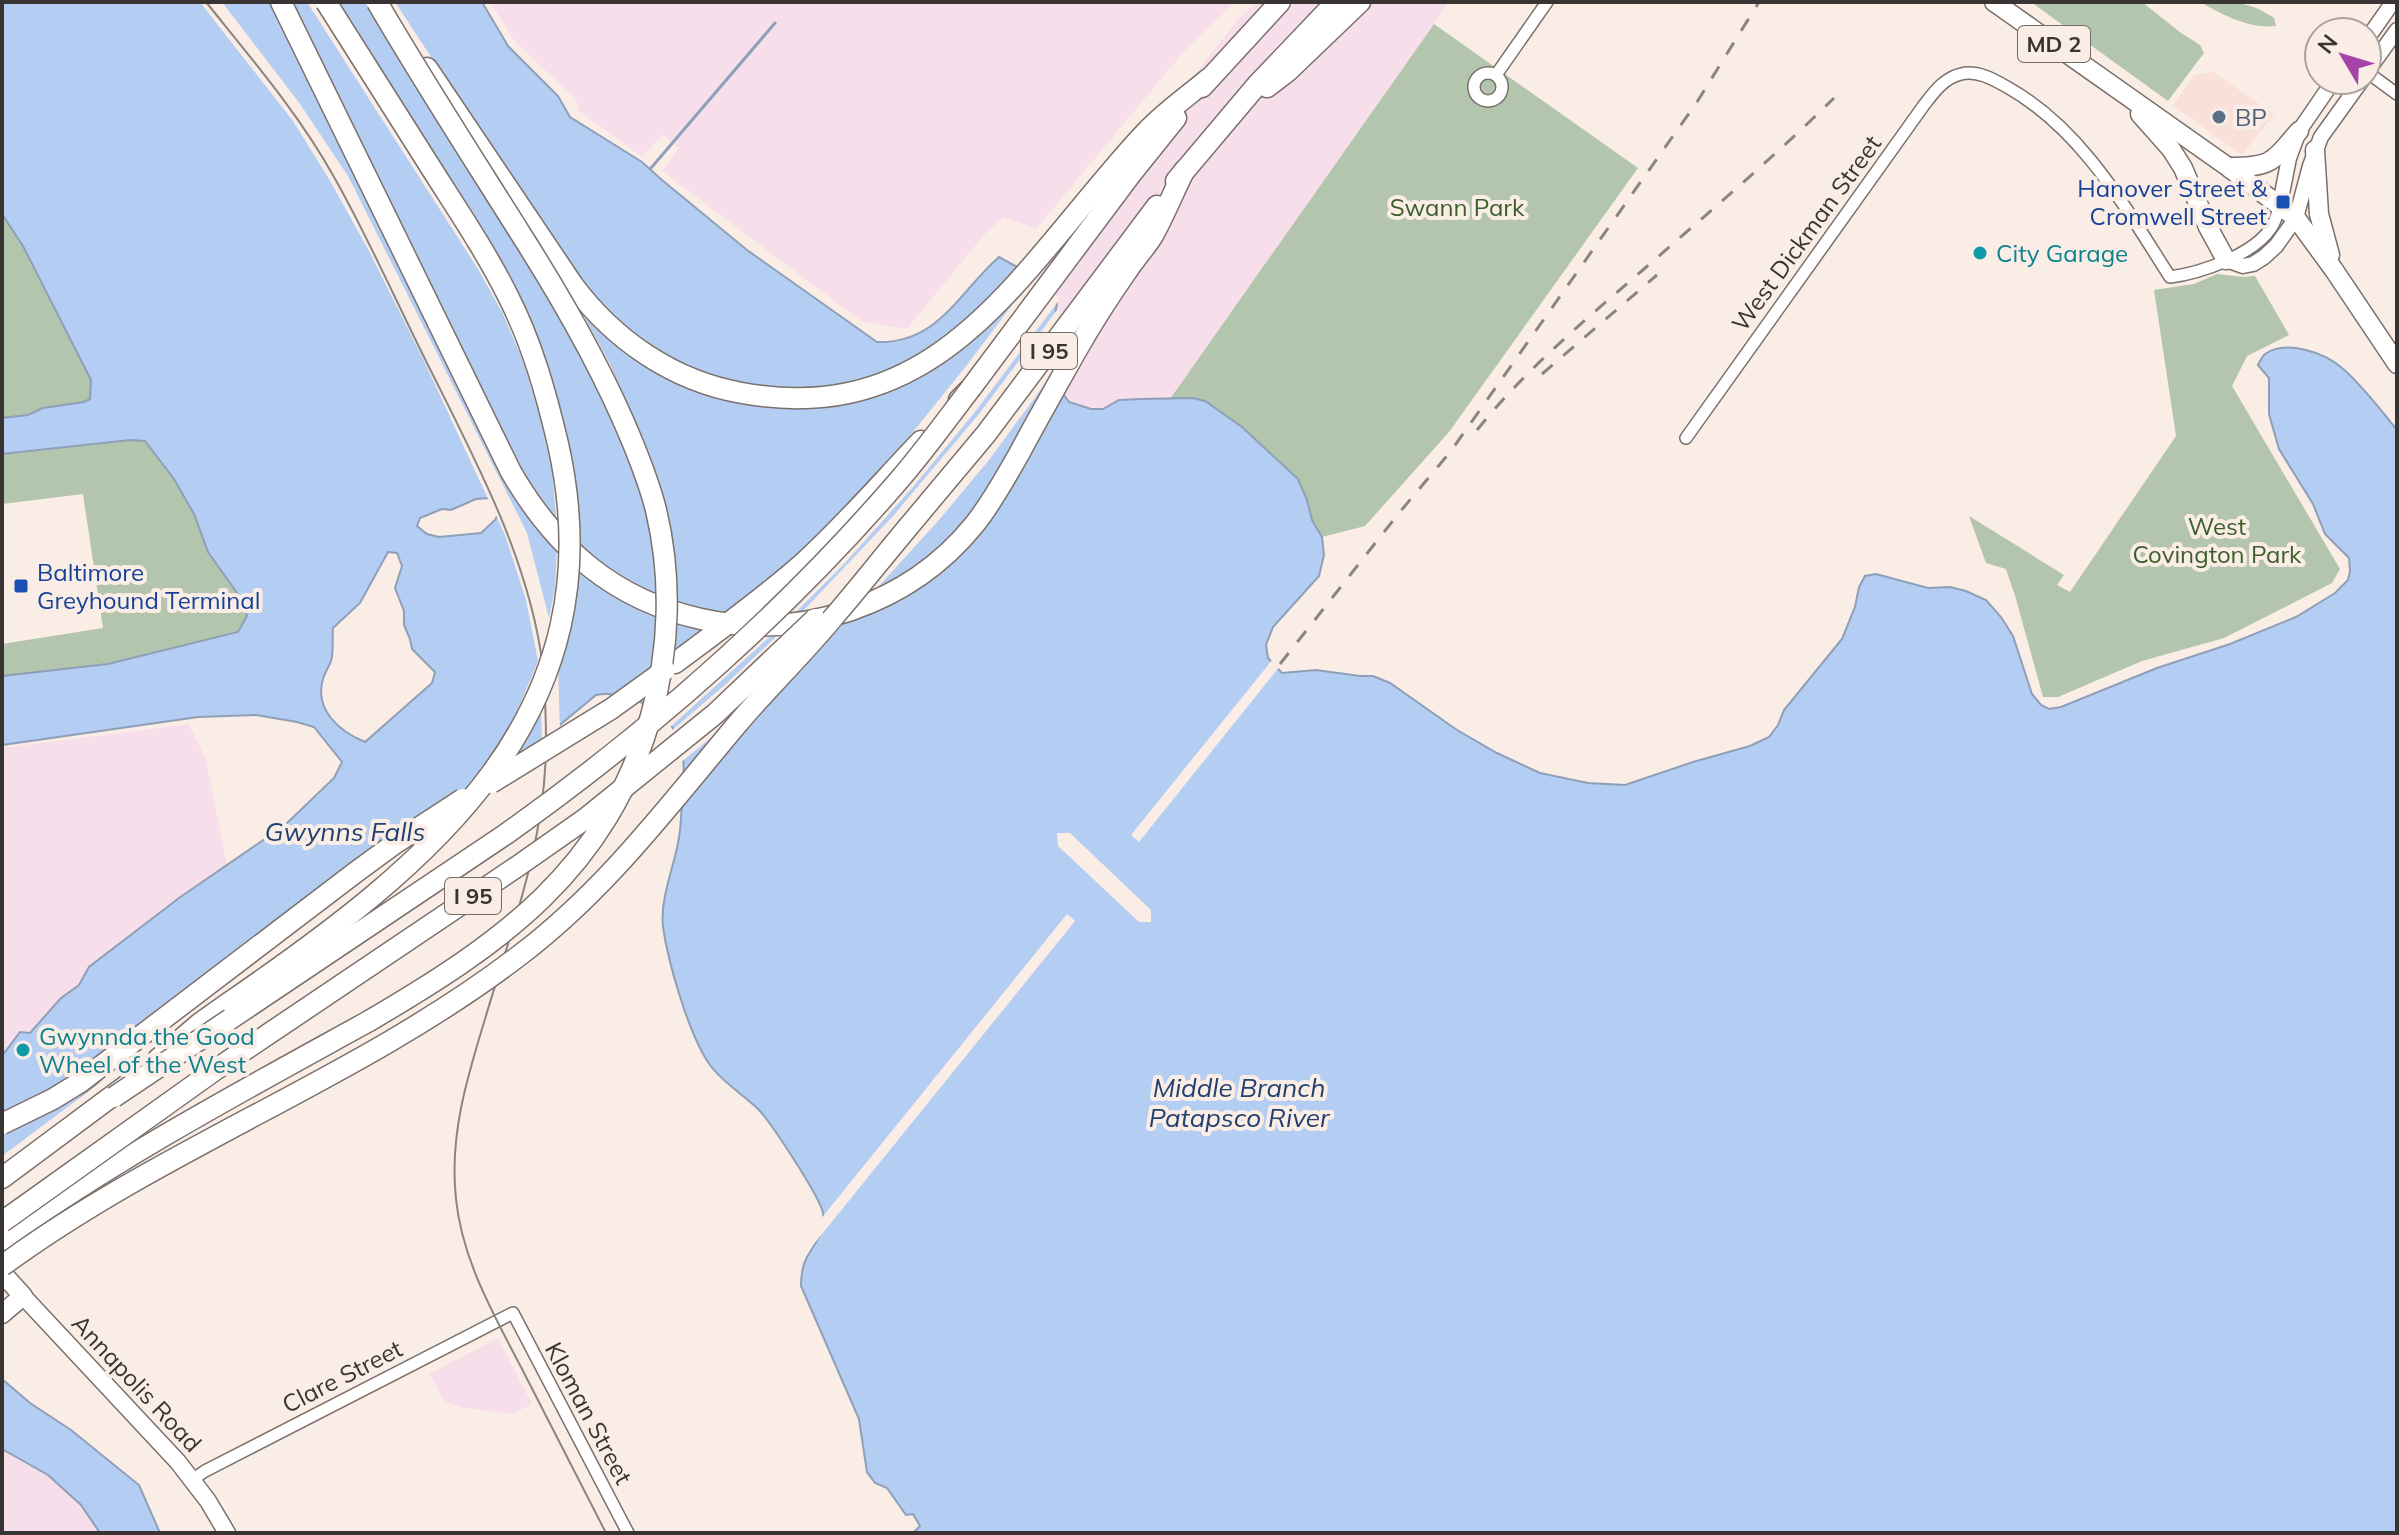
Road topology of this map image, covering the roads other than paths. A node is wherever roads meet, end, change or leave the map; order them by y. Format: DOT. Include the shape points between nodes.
graph roads {
  1 [pos="281,2"];
  2 [pos="326,2"];
  3 [pos="379,2"];
  4 [pos="1280,2"];
  5 [pos="1336,2"];
  6 [pos="1360,2"];
  7 [pos="1547,2"];
  8 [pos="1994,2"];
  9 [pos="2397,30"];
  10 [pos="2383,50"];
  11 [pos="1496,75"];
  12 [pos="1208,79"];
  13 [pos="2113,85"];
  14 [pos="2323,96"];
  15 [pos="2350,96"];
  16 [pos="1232,114"];
  17 [pos="2299,131"];
  18 [pos="2315,150"];
  19 [pos="2228,167"];
  20 [pos="1184,171"];
  21 [pos="2280,204"];
  22 [pos="2296,218"];
  23 [pos="2226,260"];
  24 [pos="2334,270"];
  25 [pos="2397,364"];
  26 [pos="971,388"];
  27 [pos="1686,438"];
  28 [pos="909,526"];
  29 [pos="114,1097"];
  30 [pos="2,1124"];
  31 [pos="2,1178"];
  32 [pos="2,1222"];
  33 [pos="2,1240"];
  34 [pos="2,1266"];
  35 [pos="2,1273"];
  36 [pos="23,1296"];
  37 [pos="513,1313"];
  38 [pos="2,1314"];
  39 [pos="192,1480"];
  40 [pos="227,1533"];
  41 [pos="628,1533"];
  1 -- 20 [label="highway, bridge" via="511,472 539,515 573,553 613,584 663,608 720,623 774,626 843,613 901,588 950,551 993,498 1089,330 1153,235"];
  2 -- 29 [label="highway, bridge" via="482,249 532,351 550,407 566,492 571,546 566,602 545,678 525,724 458,816 360,907 199,1024"];
  3 -- 12 [label="highway, bridge" via="596,315 675,371 733,392 776,398 858,390 910,372 945,351 997,304 1148,129"];
  3 -- 33 [label="highway, bridge" via="569,312 640,462 656,510 666,570 661,676 649,723 626,785 605,822 560,881 515,925 414,994 174,1129"];
  4 -- 12 [label="highway, I 95"];
  5 -- 16 [label="highway, I 95"];
  6 -- 16 [label="highway" via="1288,71"];
  7 -- 11 [label="street"];
  8 -- 13 [label="main road, MD 2"];
  9 -- 10 [label="street"];
  12 -- 26 [label="highway, I 95"];
  13 -- 19 [label="main road, MD 2"];
  13 -- 23 [label="main road" via="2179,161"];
  14 -- 17 [label="street"];
  15 -- 18 [label="street"];
  16 -- 20 [label="highway, I 95"];
  17 -- 19 [label="main road" via="2271,162"];
  17 -- 21 [label="street"];
  18 -- 22 [label="street"];
  18 -- 24 [label="main road" via="2319,214"];
  19 -- 21 [label="main road, MD 2"];
  20 -- 28 [label="highway, I 95" via="986,434"];
  21 -- 22 [label="main road, MD 2"];
  21 -- 23 [label="street" via="2264,236"];
  22 -- 23 [label="street" via="2253,264"];
  22 -- 24 [label="main road, MD 2"];
  23 -- 27 [label="street, West Dickman Street" via="2197,273 2170,277 2074,140 2031,102 1989,77 1959,74 1937,88"];
  24 -- 25 [label="main road, MD 2"];
  26 -- 29 [label="highway, I 95, bridge" via="903,476 825,561 655,721 496,841"];
  26 -- 30 [label="highway, bridge" via="829,538 744,611 611,709 397,842 79,1083"];
  28 -- 32 [label="highway, I 95, bridge" via="743,688 585,819"];
  28 -- 34 [label="highway, bridge" via="636,848 531,946 435,1015 124,1185"];
  29 -- 31 [label="highway, I 95"];
  35 -- 36 [label="main road, Annapolis Road"];
  36 -- 38 [label="main road"];
  36 -- 39 [label="main road, Annapolis Road"];
  37 -- 39 [label="street, Clare Street"];
  37 -- 41 [label="street, Kloman Street"];
  39 -- 40 [label="main road, Annapolis Road"];
}
